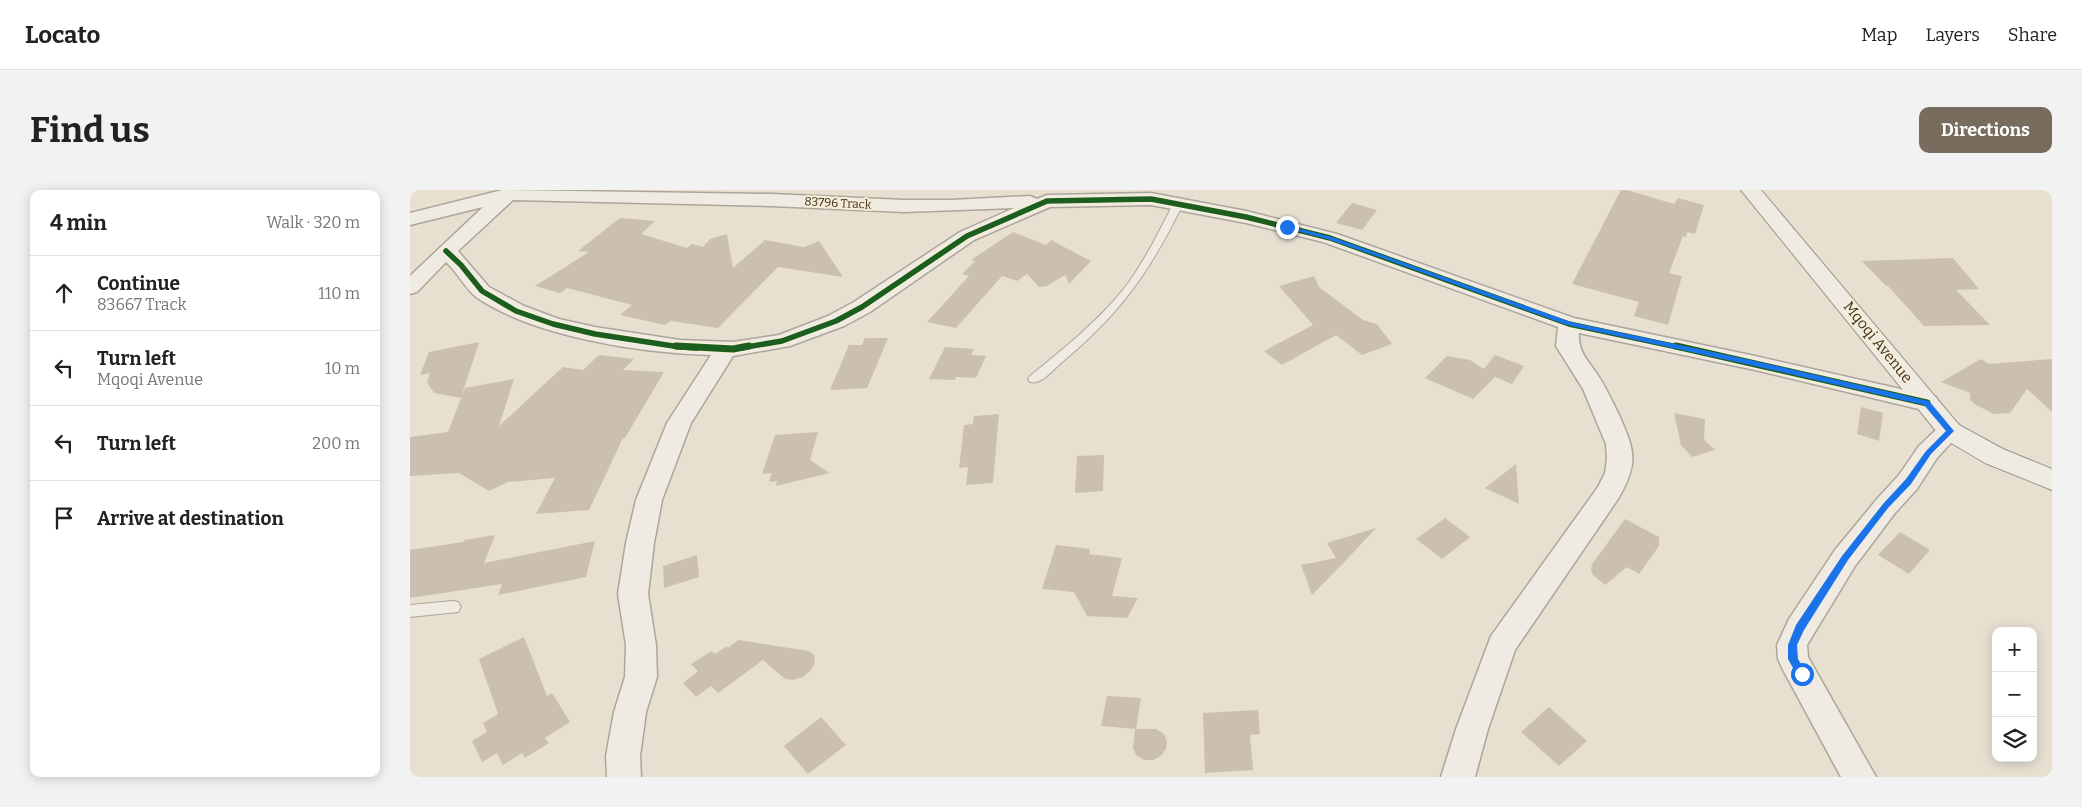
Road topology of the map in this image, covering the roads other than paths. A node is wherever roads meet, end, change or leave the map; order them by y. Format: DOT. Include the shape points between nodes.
graph roads {
  1 [pos="1751,190"];
  2 [pos="511,192"];
  3 [pos="1152,195"];
  4 [pos="979,197"];
  5 [pos="1047,201"];
  6 [pos="1178,204"];
  7 [pos="410,219"];
  8 [pos="446,251"];
  9 [pos="410,288"];
  10 [pos="1569,324"];
  11 [pos="726,349"];
  12 [pos="1034,379"];
  13 [pos="1927,403"];
  14 [pos="1950,431"];
  15 [pos="2052,480"];
  16 [pos="453,606"];
  17 [pos="410,611"];
  18 [pos="624,777"];
  19 [pos="1458,777"];
  20 [pos="1859,777"];
  1 -- 13 [label="street, Mqoqi Avenue"];
  2 -- 4 [label="street, 83796 Track" via="877,205"];
  2 -- 7 [label="street, 83796 Track"];
  2 -- 8 [label="street"];
  3 -- 5 [label="street, 83796 Track"];
  3 -- 6 [label="street, 83796 Track"];
  4 -- 5 [label="street, 83796 Track"];
  5 -- 11 [label="street" via="967,236 862,307 818,329 756,347"];
  6 -- 10 [label="street, 83796 Track" via="1330,238"];
  6 -- 12 [label="lane" via="1127,292"];
  8 -- 9 [label="street"];
  8 -- 11 [label="street" via="482,291 516,311 553,324 680,347"];
  10 -- 13 [label="street, 83796 Track"];
  10 -- 19 [label="street" via="1567,346 1595,389 1620,444 1618,473 1609,492 1502,645"];
  11 -- 18 [label="street" via="679,423 649,500 633,594 641,645 641,677 630,712 623,756"];
  13 -- 14 [label="street, Mqoqi Avenue"];
  14 -- 15 [label="street, Mqoqi Avenue" via="1994,456"];
  14 -- 20 [label="street" via="1928,452 1908,482 1845,558 1792,645 1793,659"];
  16 -- 17 [label="lane"];
}
